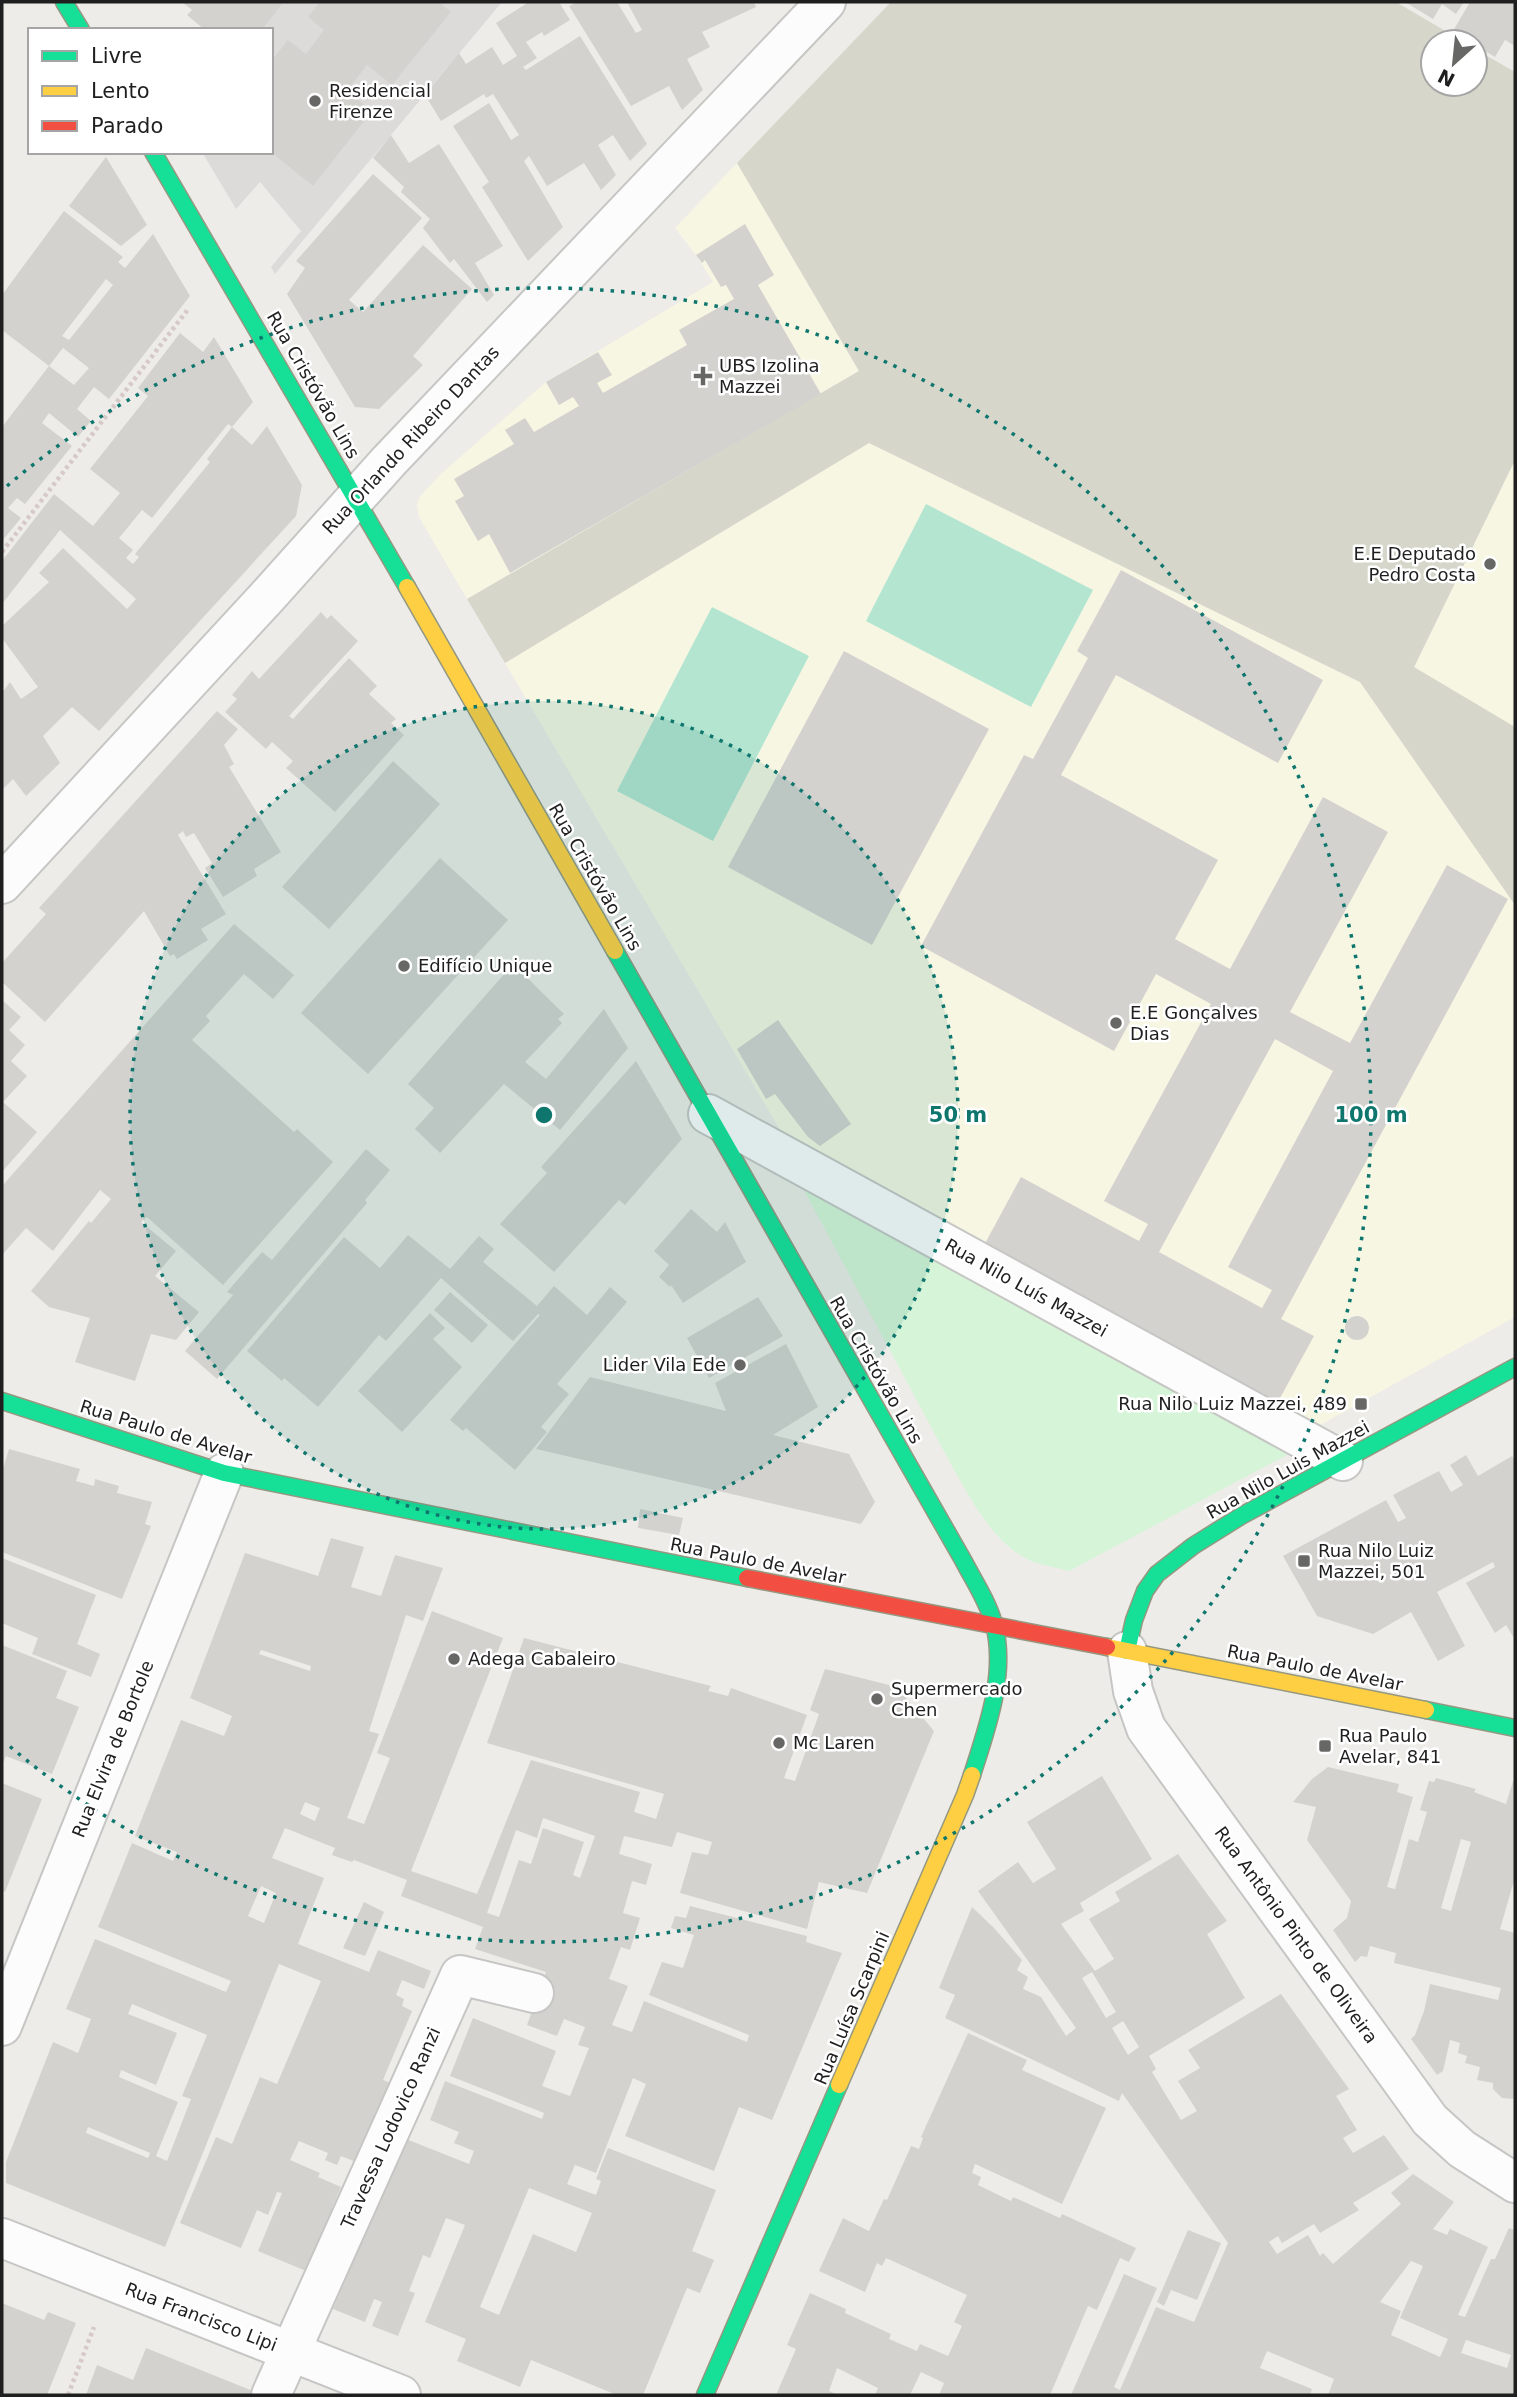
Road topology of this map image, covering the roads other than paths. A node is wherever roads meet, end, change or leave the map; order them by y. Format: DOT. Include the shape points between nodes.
graph roads {
  1 [pos="64,2"];
  2 [pos="827,2"];
  3 [pos="80,28"];
  4 [pos="154,154"];
  5 [pos="356,498"];
  6 [pos="2,884"];
  7 [pos="708,1114"];
  8 [pos="1515,1367"];
  9 [pos="2,1401"];
  10 [pos="1343,1461"];
  11 [pos="224,1473"];
  12 [pos="995,1626"];
  13 [pos="1127,1651"];
  14 [pos="1515,1728"];
  15 [pos="534,1993"];
  16 [pos="2,2026"];
  17 [pos="1515,2183"];
  18 [pos="2,2238"];
  19 [pos="290,2351"];
  20 [pos="271,2395"];
  21 [pos="401,2395"];
  22 [pos="705,2395"];
  1 -- 3 [label="street"];
  2 -- 5 [label="street, Rua Orlando Ribeiro Dantas"];
  4 -- 5 [label="street, Rua Cristóvão Lins"];
  5 -- 6 [label="street, Rua Orlando Ribeiro Dantas"];
  5 -- 7 [label="street, Rua Cristóvão Lins"];
  7 -- 10 [label="street, Rua Nilo Luís Mazzei"];
  7 -- 12 [label="street, Rua Cristóvão Lins" via="963,1560"];
  8 -- 10 [label="street, Rua Nilo Luis Mazzei"];
  9 -- 11 [label="street, Rua Paulo de Avelar"];
  10 -- 13 [label="street, Rua Nilo Luis Mazzei" via="1241,1516 1157,1574 1145,1591"];
  11 -- 12 [label="street, Rua Paulo de Avelar"];
  11 -- 16 [label="street, Rua Elvira de Bortole"];
  12 -- 13 [label="street, Rua Paulo de Avelar"];
  12 -- 22 [label="street, Rua Luísa Scarpini" via="997,1679 992,1711 965,1795"];
  13 -- 14 [label="street, Rua Paulo de Avelar"];
  13 -- 17 [label="street, Rua Antônio Pinto de Oliveira" via="1133,1690 1146,1728 1430,2120 1462,2149"];
  15 -- 19 [label="street, Travessa Lodovico Ranzi" via="460,1975"];
  18 -- 19 [label="street, Rua Francisco Lipi"];
  19 -- 20 [label="street"];
  19 -- 21 [label="street, Rua Francisco Lipi"];
}
